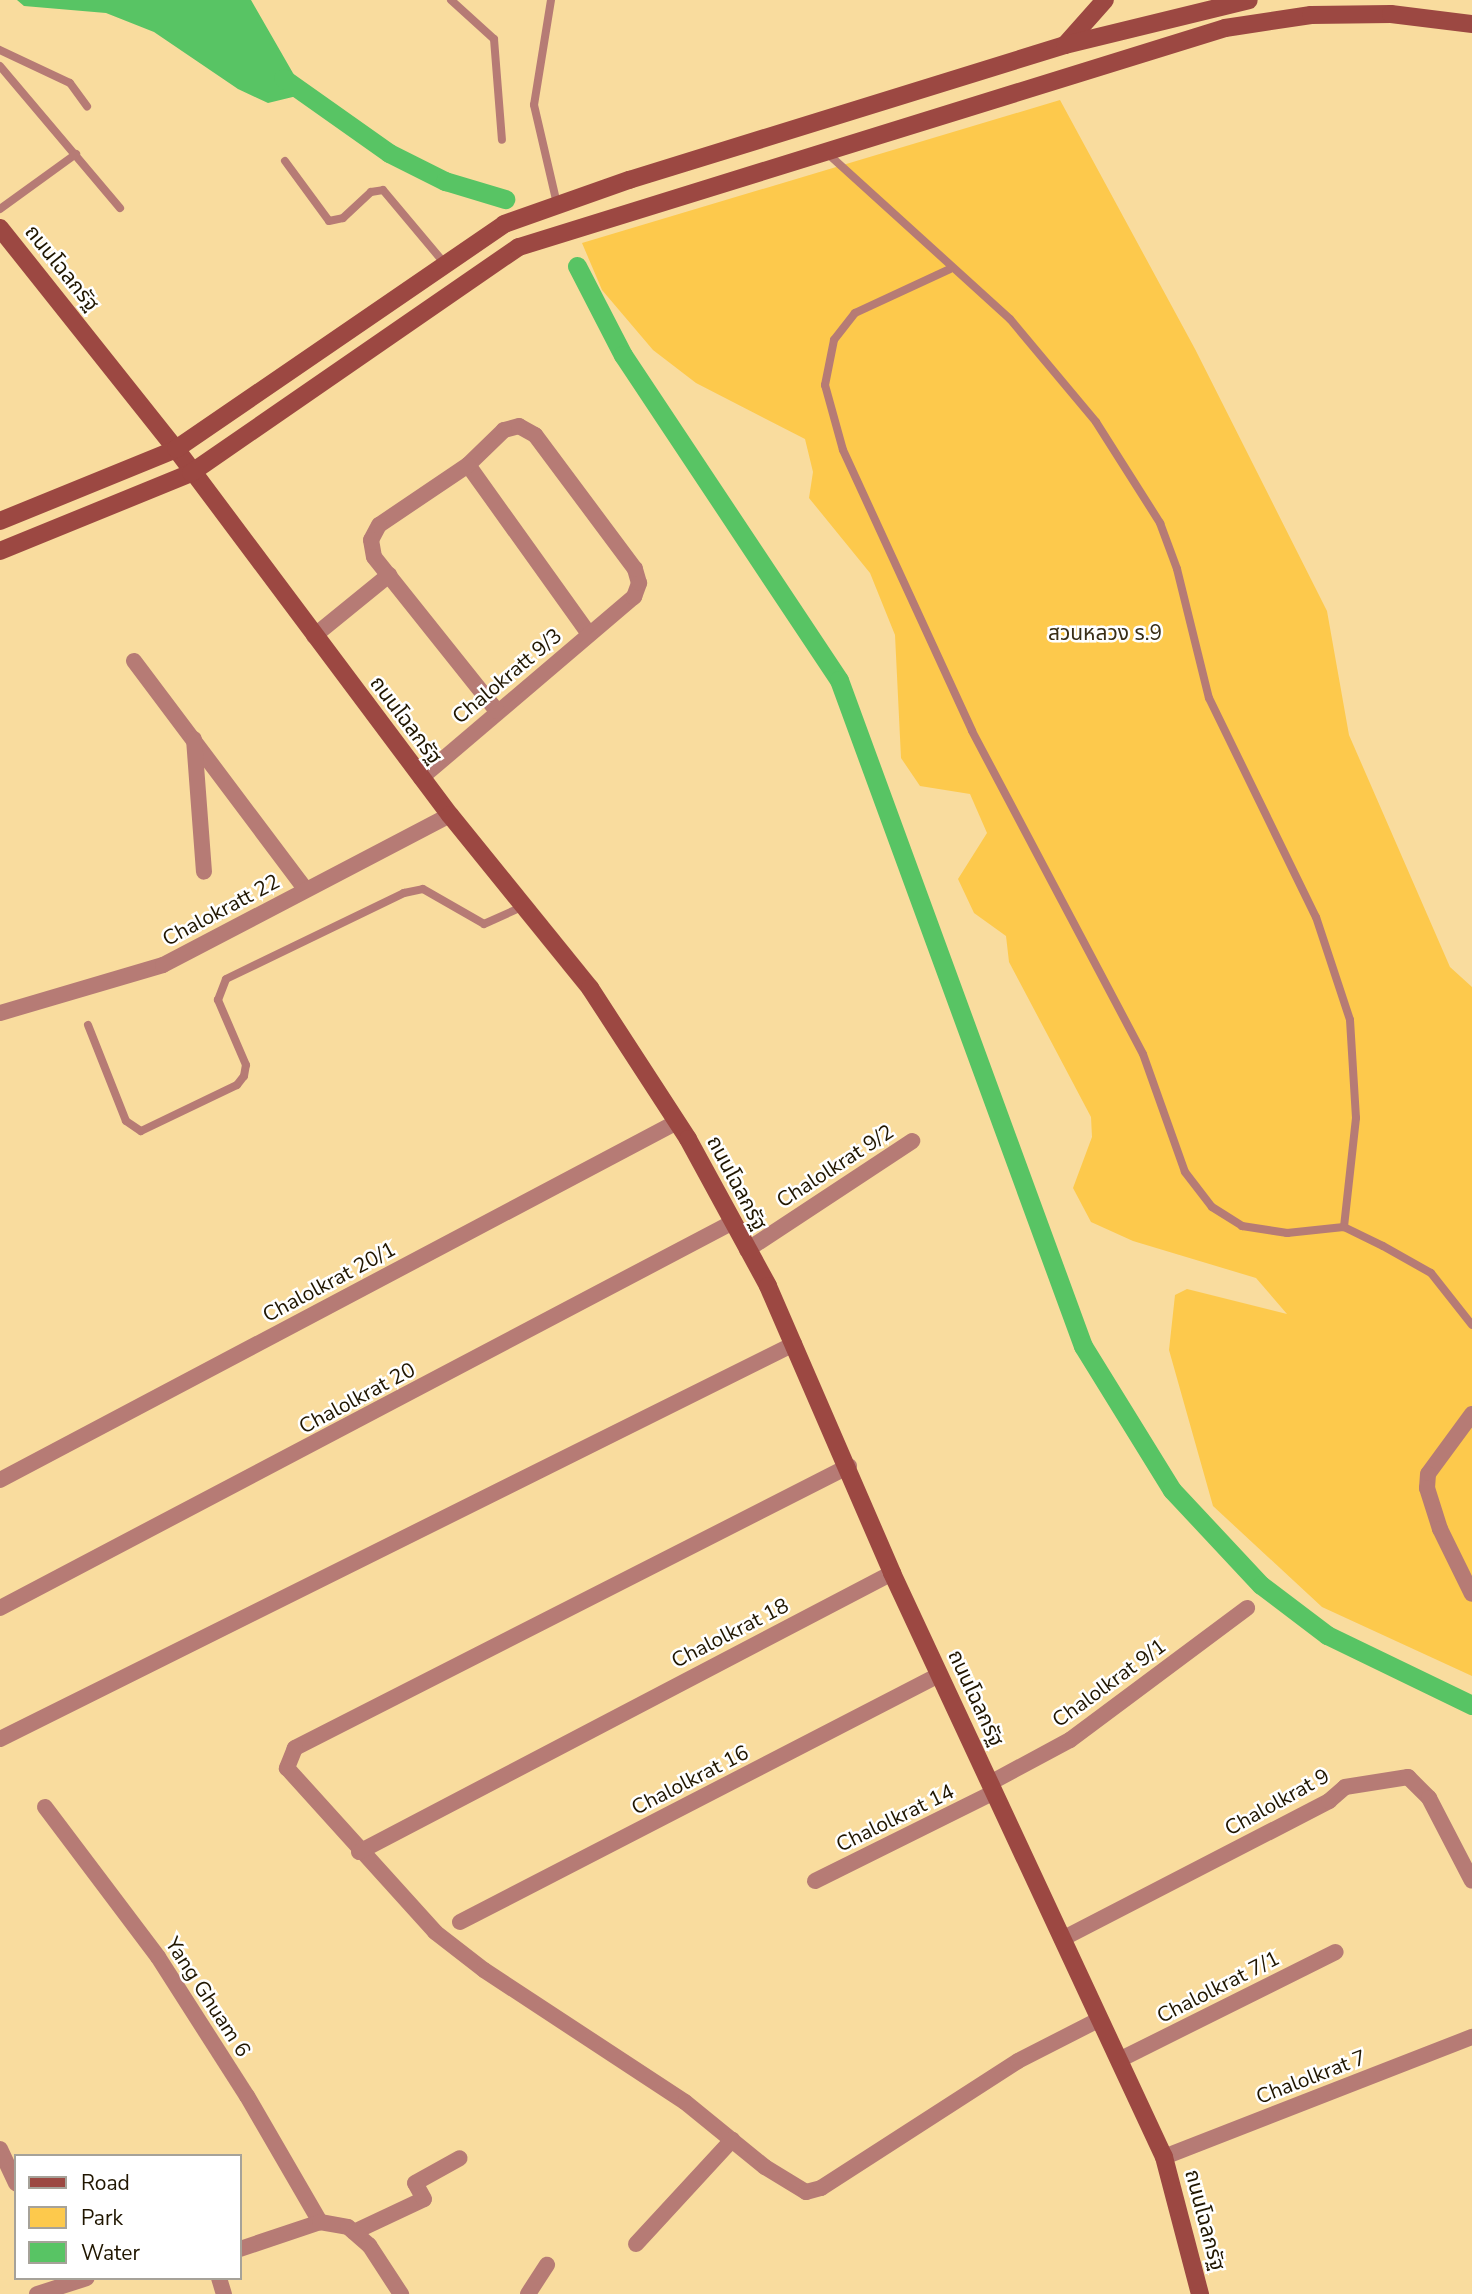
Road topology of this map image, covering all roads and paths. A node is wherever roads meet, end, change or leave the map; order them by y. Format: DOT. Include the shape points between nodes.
graph roads {
  1 [pos="451,0"];
  2 [pos="551,0"];
  3 [pos="1105,0"];
  4 [pos="1250,0"];
  5 [pos="1472,24"];
  6 [pos="1065,45"];
  7 [pos="0,50"];
  8 [pos="0,66"];
  9 [pos="87,106"];
  10 [pos="502,140"];
  11 [pos="825,151"];
  12 [pos="76,154"];
  13 [pos="285,161"];
  14 [pos="557,204"];
  15 [pos="120,208"];
  16 [pos="0,209"];
  17 [pos="0,228"];
  18 [pos="445,264"];
  19 [pos="950,269"];
  20 [pos="176,449"];
  21 [pos="468,465"];
  22 [pos="191,473"];
  23 [pos="0,521"];
  24 [pos="0,551"];
  25 [pos="389,575"];
  26 [pos="589,634"];
  27 [pos="314,636"];
  28 [pos="134,661"];
  29 [pos="497,711"];
  30 [pos="193,738"];
  31 [pos="421,778"];
  32 [pos="450,815"];
  33 [pos="204,872"];
  34 [pos="305,889"];
  35 [pos="524,906"];
  36 [pos="0,1013"];
  37 [pos="88,1025"];
  38 [pos="677,1122"];
  39 [pos="912,1141"];
  40 [pos="733,1222"];
  41 [pos="1344,1227"];
  42 [pos="747,1250"];
  43 [pos="1472,1325"];
  44 [pos="794,1344"];
  45 [pos="1472,1414"];
  46 [pos="849,1466"];
  47 [pos="0,1480"];
  48 [pos="892,1573"];
  49 [pos="1472,1594"];
  50 [pos="0,1608"];
  51 [pos="1247,1608"];
  52 [pos="939,1675"];
  53 [pos="0,1739"];
  54 [pos="992,1788"];
  55 [pos="45,1807"];
  56 [pos="359,1852"];
  57 [pos="815,1881"];
  58 [pos="1472,1881"];
  59 [pos="460,1922"];
  60 [pos="1062,1939"];
  61 [pos="1336,1952"];
  62 [pos="1100,2019"];
  63 [pos="1472,2037"];
  64 [pos="1119,2060"];
  65 [pos="732,2140"];
  66 [pos="1,2154"];
  67 [pos="1164,2157"];
  68 [pos="460,2158"];
  69 [pos="14,2180"];
  70 [pos="320,2222"];
  71 [pos="354,2232"];
  72 [pos="636,2244"];
  73 [pos="242,2248"];
  74 [pos="547,2265"];
  75 [pos="81,2280"];
  76 [pos="37,2294"];
  77 [pos="401,2294"];
  78 [pos="528,2294"];
  79 [pos="1200,2294"];
  1 -- 10 [label="lane" via="494,39"];
  2 -- 14 [label="lane" via="534,105"];
  3 -- 6 [label="main road"];
  4 -- 6 [label="main road"];
  5 -- 11 [label="main road" via="1391,14 1311,15 1225,28"];
  6 -- 14 [label="main road"];
  7 -- 9 [label="lane" via="70,83"];
  8 -- 12 [label="lane"];
  11 -- 19 [label="lane"];
  11 -- 22 [label="main road" via="519,247"];
  12 -- 15 [label="lane"];
  12 -- 16 [label="lane"];
  13 -- 18 [label="lane" via="329,221 343,218 371,192 383,190"];
  14 -- 18 [label="main road" via="505,224"];
  17 -- 20 [label="main road, ถนนโฉลกรัฐ"];
  18 -- 20 [label="main road"];
  19 -- 41 [label="lane" via="1010,319 1096,422 1160,523 1177,569 1209,698 1316,917 1350,1020 1356,1118"];
  19 -- 41 [label="lane" via="855,313 834,340 825,385 843,450 1014,816 1143,1054 1185,1172 1212,1207 1242,1226 1287,1233"];
  20 -- 22 [label="main road, ถนนโฉลกรัฐ"];
  20 -- 23 [label="main road"];
  21 -- 25 [label="street" via="379,526 371,540 374,556"];
  21 -- 26 [label="street"];
  21 -- 26 [label="street, Chalokratt 9/3" via="504,430 527,429 635,569 639,583 634,597"];
  22 -- 24 [label="main road"];
  22 -- 27 [label="main road, ถนนโฉลกรัฐ"];
  25 -- 27 [label="street"];
  25 -- 29 [label="street"];
  26 -- 29 [label="street, Chalokratt 9/3"];
  27 -- 31 [label="main road, ถนนโฉลกรัฐ"];
  28 -- 30 [label="street"];
  29 -- 31 [label="street, Chalokratt 9/3"];
  30 -- 33 [label="street"];
  30 -- 34 [label="street"];
  31 -- 32 [label="main road, ถนนโฉลกรัฐ"];
  32 -- 34 [label="street, Chalokratt 22"];
  32 -- 35 [label="main road, ถนนโฉลกรัฐ"];
  34 -- 36 [label="street, Chalokratt 22" via="163,965"];
  35 -- 37 [label="lane" via="484,924 423,889 404,893 346,917 226,979 218,1000 246,1065 244,1076 237,1085 141,1131 126,1121"];
  35 -- 38 [label="main road, ถนนโฉลกรัฐ" via="590,988"];
  38 -- 40 [label="main road, ถนนโฉลกรัฐ"];
  38 -- 47 [label="street, Chalolkrat 20/1"];
  39 -- 42 [label="street, Chalolkrat 9/2"];
  40 -- 42 [label="main road, ถนนโฉลกรัฐ"];
  40 -- 50 [label="street, Chalolkrat 20"];
  41 -- 43 [label="lane" via="1431,1273"];
  42 -- 44 [label="main road, ถนนโฉลกรัฐ"];
  44 -- 46 [label="main road, ถนนโฉลกรัฐ"];
  44 -- 53 [label="street"];
  45 -- 49 [label="street" via="1428,1474 1426,1488"];
  46 -- 48 [label="main road, ถนนโฉลกรัฐ"];
  46 -- 56 [label="street" via="295,1748 287,1768 293,1779"];
  48 -- 52 [label="main road, ถนนโฉลกรัฐ"];
  48 -- 56 [label="street, Chalolkrat 18"];
  51 -- 54 [label="street, Chalolkrat 9/1" via="1070,1740"];
  52 -- 54 [label="main road, ถนนโฉลกรัฐ"];
  52 -- 59 [label="street, Chalolkrat 16"];
  54 -- 57 [label="street, Chalolkrat 14"];
  54 -- 60 [label="main road, ถนนโฉลกรัฐ"];
  55 -- 70 [label="street, Yang Ghuam 6" via="158,1957"];
  56 -- 65 [label="street" via="435,1932 484,1970 674,2094"];
  58 -- 60 [label="street, Chalolkrat 9" via="1430,1798 1408,1777 1345,1787 1329,1801"];
  60 -- 62 [label="main road, ถนนโฉลกรัฐ"];
  61 -- 64 [label="street, Chalolkrat 7/1"];
  62 -- 64 [label="main road, ถนนโฉลกรัฐ"];
  62 -- 65 [label="street" via="1018,2061 821,2188 806,2192 792,2186"];
  63 -- 67 [label="street, Chalolkrat 7"];
  64 -- 67 [label="main road, ถนนโฉลกรัฐ"];
  65 -- 72 [label="street"];
  66 -- 69 [label="street"];
  67 -- 79 [label="main road, ถนนโฉลกรัฐ"];
  68 -- 71 [label="street" via="415,2183 424,2199"];
  70 -- 71 [label="street"];
  70 -- 73 [label="street"];
  71 -- 77 [label="street" via="369,2245"];
  74 -- 78 [label="street"];
  75 -- 76 [label="street"];
}
